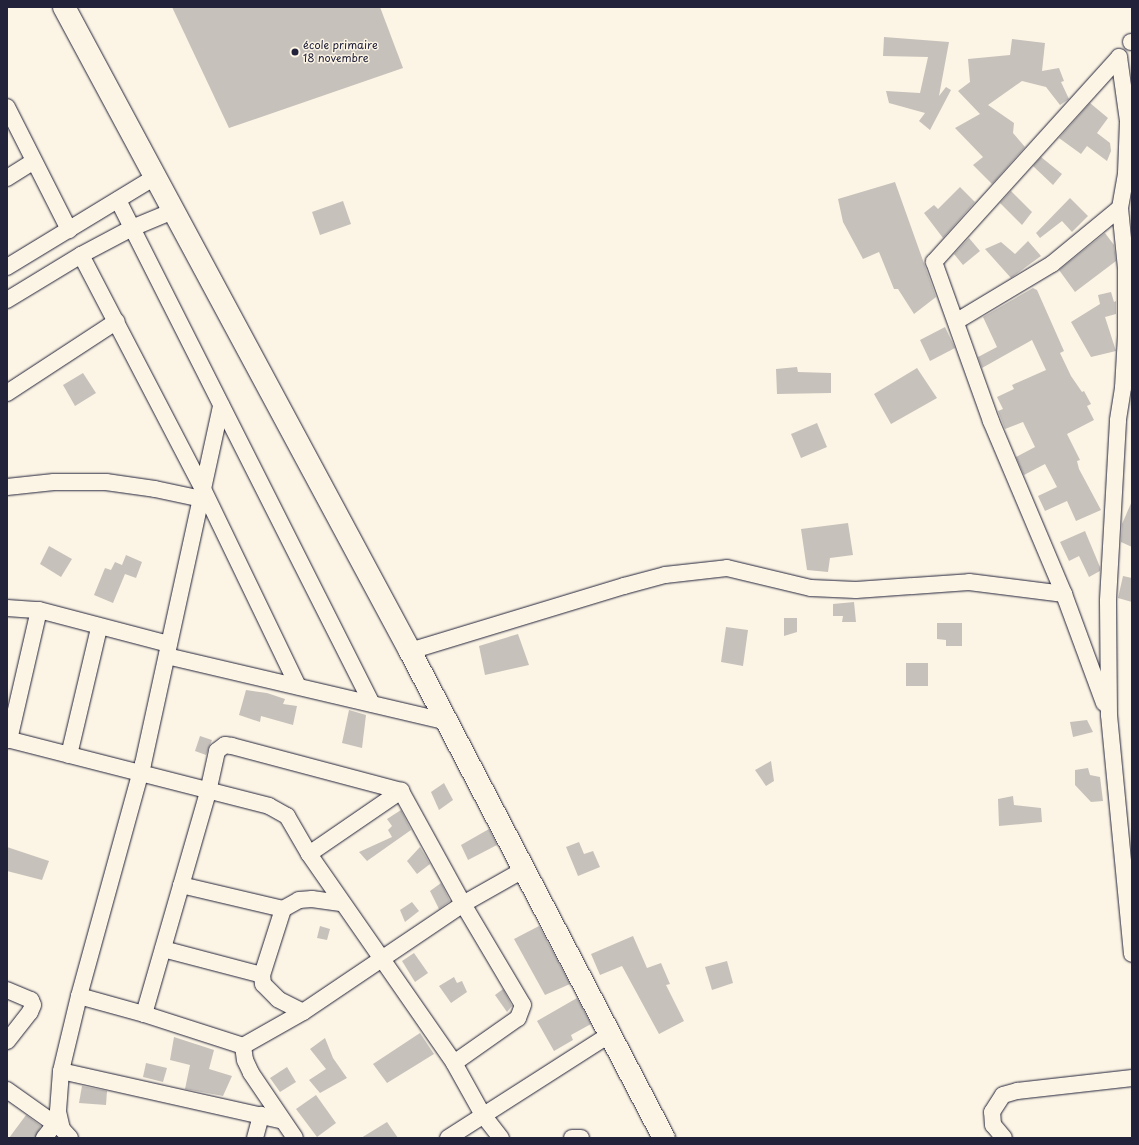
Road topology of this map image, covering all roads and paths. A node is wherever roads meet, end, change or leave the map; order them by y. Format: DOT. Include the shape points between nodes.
graph roads {
  1 [pos="64,7"];
  2 [pos="7,107"];
  3 [pos="33,162"];
  4 [pos="155,177"];
  5 [pos="7,178"];
  6 [pos="118,200"];
  7 [pos="1120,208"];
  8 [pos="173,211"];
  9 [pos="132,228"];
  10 [pos="69,230"];
  11 [pos="1128,252"];
  12 [pos="81,255"];
  13 [pos="7,267"];
  14 [pos="7,300"];
  15 [pos="1129,308"];
  16 [pos="117,321"];
  17 [pos="957,321"];
  18 [pos="7,393"];
  19 [pos="221,406"];
  20 [pos="7,488"];
  21 [pos="203,494"];
  22 [pos="1064,594"];
  23 [pos="7,608"];
  24 [pos="39,610"];
  25 [pos="99,628"];
  26 [pos="168,650"];
  27 [pos="410,651"];
  28 [pos="298,686"];
  29 [pos="372,704"];
  30 [pos="1109,715"];
  31 [pos="444,721"];
  32 [pos="8,740"];
  33 [pos="68,755"];
  34 [pos="140,774"];
  35 [pos="401,791"];
  36 [pos="208,792"];
  37 [pos="308,854"];
  38 [pos="524,870"];
  39 [pos="181,885"];
  40 [pos="342,903"];
  41 [pos="463,904"];
  42 [pos="283,909"];
  43 [pos="163,949"];
  44 [pos="1132,954"];
  45 [pos="381,960"];
  46 [pos="262,975"];
  47 [pos="7,990"];
  48 [pos="79,996"];
  49 [pos="303,1012"];
  50 [pos="144,1014"];
  51 [pos="609,1035"];
  52 [pos="7,1041"];
  53 [pos="243,1046"];
  54 [pos="454,1063"];
  55 [pos="61,1071"];
  56 [pos="1132,1078"];
  57 [pos="7,1090"];
  58 [pos="261,1115"];
  59 [pos="483,1115"];
  60 [pos="282,1120"];
  61 [pos="62,1130"];
  62 [pos="44,1138"];
  63 [pos="255,1138"];
  64 [pos="295,1138"];
  65 [pos="448,1138"];
  66 [pos="500,1138"];
  67 [pos="572,1138"];
  68 [pos="581,1138"];
  69 [pos="664,1138"];
  70 [pos="1004,1138"];
  1 -- 4 [label="main road"];
  2 -- 3 [label="street"];
  3 -- 5 [label="street"];
  3 -- 10 [label="street"];
  4 -- 6 [label="street"];
  4 -- 8 [label="main road"];
  6 -- 9 [label="street"];
  6 -- 10 [label="street"];
  7 -- 11 [label="street"];
  7 -- 17 [label="street" via="1052,264"];
  7 -- 17 [label="street" via="1128,140 1119,57 934,262"];
  8 -- 9 [label="street"];
  8 -- 27 [label="main road"];
  9 -- 12 [label="street"];
  9 -- 19 [label="street"];
  10 -- 13 [label="street"];
  11 -- 15 [label="street"];
  12 -- 14 [label="street"];
  12 -- 16 [label="street"];
  15 -- 30 [label="street" via="1118,422 1108,601"];
  16 -- 18 [label="street"];
  16 -- 21 [label="street"];
  17 -- 22 [label="street" via="991,421"];
  19 -- 21 [label="street"];
  19 -- 29 [label="street"];
  20 -- 21 [label="street" via="54,482 106,482"];
  21 -- 26 [label="street"];
  21 -- 28 [label="street"];
  22 -- 27 [label="street" via="969,582 856,590 811,588 727,568 666,575"];
  22 -- 30 [label="street"];
  23 -- 24 [label="street"];
  24 -- 25 [label="street"];
  24 -- 32 [label="street"];
  25 -- 26 [label="street"];
  25 -- 33 [label="street"];
  26 -- 28 [label="street"];
  26 -- 34 [label="street"];
  27 -- 31 [label="main road"];
  28 -- 29 [label="street"];
  29 -- 31 [label="street"];
  30 -- 44 [label="street"];
  31 -- 38 [label="main road"];
  32 -- 33 [label="street"];
  33 -- 34 [label="street"];
  34 -- 36 [label="street"];
  34 -- 48 [label="street"];
  35 -- 36 [label="street" via="225,745 217,751"];
  35 -- 37 [label="street"];
  35 -- 41 [label="street"];
  36 -- 37 [label="street" via="276,810 287,816"];
  36 -- 39 [label="street"];
  37 -- 40 [label="street"];
  38 -- 41 [label="street"];
  38 -- 51 [label="main road"];
  39 -- 42 [label="street"];
  39 -- 43 [label="street"];
  40 -- 42 [label="street" via="306,899"];
  40 -- 45 [label="street"];
  41 -- 45 [label="street"];
  41 -- 54 [label="street" via="524,1005 518,1018"];
  42 -- 46 [label="street"];
  43 -- 46 [label="street"];
  43 -- 50 [label="street"];
  45 -- 49 [label="street"];
  45 -- 54 [label="street"];
  46 -- 49 [label="street" via="263,984 268,990 278,999"];
  47 -- 52 [label="street" via="31,1000 33,1005"];
  48 -- 50 [label="street"];
  48 -- 55 [label="street"];
  49 -- 53 [label="street"];
  50 -- 53 [label="street"];
  51 -- 59 [label="street"];
  51 -- 69 [label="main road"];
  53 -- 60 [label="street" via="245,1060 251,1073"];
  54 -- 59 [label="street"];
  55 -- 58 [label="street"];
  55 -- 61 [label="street" via="58,1112"];
  56 -- 70 [label="street" via="1017,1091 1003,1095 992,1112 993,1125"];
  57 -- 61 [label="street"];
  58 -- 60 [label="street"];
  58 -- 63 [label="street"];
  59 -- 65 [label="street"];
  59 -- 66 [label="street"];
  60 -- 64 [label="street"];
  61 -- 62 [label="street"];
  67 -- 68 [label="street"];
}
